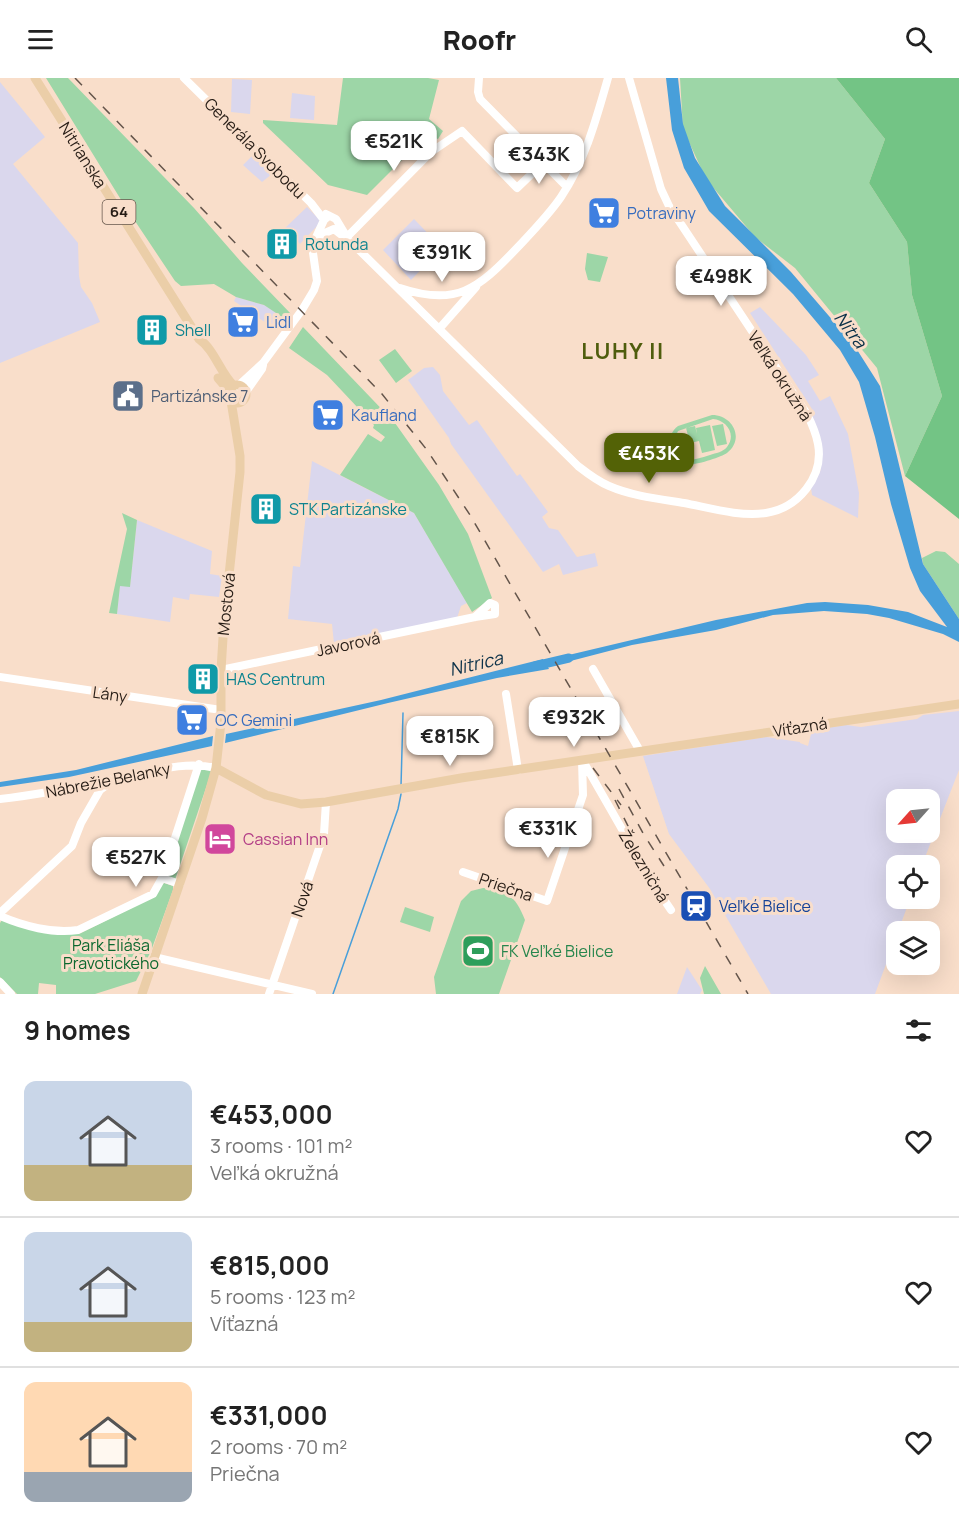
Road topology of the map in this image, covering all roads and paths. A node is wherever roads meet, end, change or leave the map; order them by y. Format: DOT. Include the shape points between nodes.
graph roads {
  1 [pos="34,78"];
  2 [pos="184,78"];
  3 [pos="479,78"];
  4 [pos="608,78"];
  5 [pos="629,78"];
  6 [pos="543,163"];
  7 [pos="567,187"];
  8 [pos="329,224"];
  9 [pos="350,240"];
  10 [pos="476,286"];
  11 [pos="399,288"];
  12 [pos="439,329"];
  13 [pos="237,389"];
  14 [pos="235,402"];
  15 [pos="475,617"];
  16 [pos="593,669"];
  17 [pos="220,670"];
  18 [pos="0,677"];
  19 [pos="507,694"];
  20 [pos="959,704"];
  21 [pos="221,710"];
  22 [pos="640,751"];
  23 [pos="582,760"];
  24 [pos="199,764"];
  25 [pos="216,768"];
  26 [pos="518,770"];
  27 [pos="114,779"];
  28 [pos="0,799"];
  29 [pos="326,802"];
  30 [pos="463,872"];
  31 [pos="162,878"];
  32 [pos="180,884"];
  33 [pos="671,910"];
  34 [pos="0,915"];
  35 [pos="154,957"];
  36 [pos="0,982"];
  37 [pos="272,984"];
  38 [pos="11,994"];
  39 [pos="142,994"];
  40 [pos="268,994"];
  41 [pos="312,994"];
  1 -- 13 [label="main road, Nitrianska / 64" via="199,339 219,380"];
  2 -- 8 [label="street, Generála Svobodu"];
  3 -- 6 [label="street" via="480,99"];
  4 -- 7 [label="street" via="587,147"];
  5 -- 12 [label="street, Veľká okružná" via="669,206 814,430 819,458 807,490 782,508 754,514 660,500 607,485 578,466"];
  6 -- 7 [label="street"];
  6 -- 9 [label="street" via="517,188 462,131 431,152"];
  7 -- 10 [label="street" via="528,236"];
  8 -- 9 [label="street, Generála Svobodu"];
  8 -- 13 [label="street" via="312,246 317,281 314,290 263,363"];
  9 -- 11 [label="street"];
  10 -- 11 [label="street" via="443,296"];
  10 -- 12 [label="street"];
  11 -- 12 [label="street, Veľká okružná"];
  13 -- 14 [label="main road, 64" via="228,397"];
  13 -- 14 [label="main road" via="244,399"];
  14 -- 17 [label="main road, Mostová / 64" via="240,472"];
  15 -- 17 [label="street, Javorová"];
  16 -- 22 [label="street"];
  17 -- 21 [label="main road, Mostová / 64"];
  18 -- 21 [label="street, Lány"];
  19 -- 26 [label="street"];
  20 -- 22 [label="main road, Víťazná"];
  21 -- 25 [label="main road, Mostová / 64"];
  22 -- 23 [label="main road, Víťazná"];
  23 -- 26 [label="main road, Víťazná"];
  23 -- 30 [label="street, Priečna" via="582,795 547,901"];
  23 -- 33 [label="street, Železničná"];
  24 -- 25 [label="street, Nábrežie Belanky"];
  24 -- 27 [label="street, Nábrežie Belanky"];
  24 -- 31 [label="street"];
  25 -- 29 [label="main road, Víťazná" via="266,795 301,804"];
  25 -- 32 [label="main road, 64"];
  26 -- 29 [label="main road, Víťazná"];
  27 -- 28 [label="street, Nábrežie Belanky"];
  27 -- 34 [label="street" via="100,790 72,846"];
  29 -- 37 [label="street, Nová" via="324,834"];
  31 -- 32 [label="street"];
  31 -- 34 [label="street" via="153,894 78,930 44,929"];
  32 -- 35 [label="main road, 64"];
  35 -- 37 [label="street"];
  35 -- 39 [label="main road, 64"];
  36 -- 38 [label="street"];
  37 -- 40 [label="street, Nová"];
  37 -- 41 [label="street"];
}
